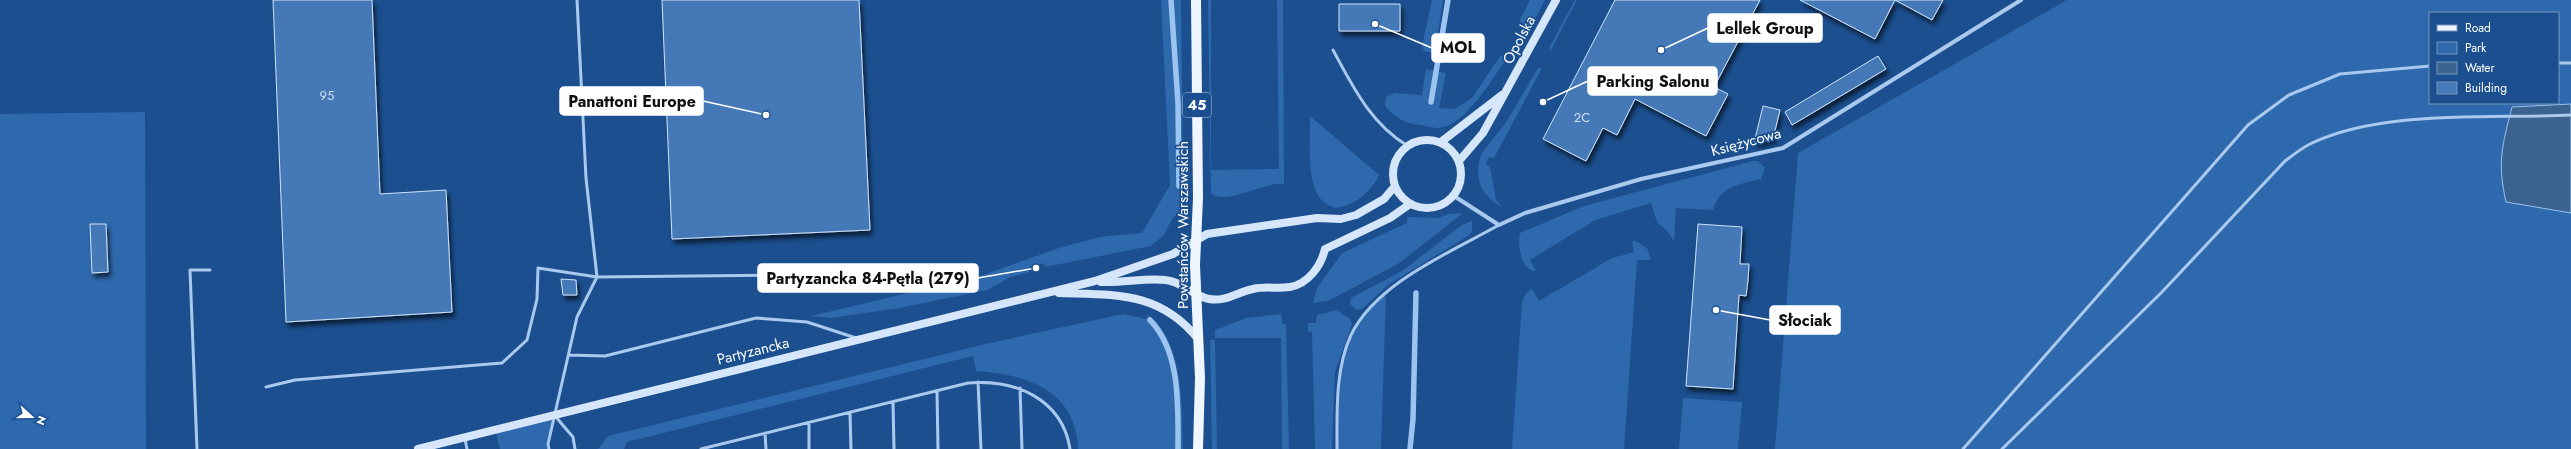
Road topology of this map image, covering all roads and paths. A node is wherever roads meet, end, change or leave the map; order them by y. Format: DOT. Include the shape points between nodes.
graph roads {
  1 [pos="578,0"];
  2 [pos="1196,0"];
  3 [pos="1556,0"];
  4 [pos="2021,0"];
  5 [pos="1333,50"];
  6 [pos="2559,63"];
  7 [pos="2571,63"];
  8 [pos="2429,66"];
  9 [pos="1505,92"];
  10 [pos="2571,115"];
  11 [pos="1442,142"];
  12 [pos="1408,146"];
  13 [pos="1459,161"];
  14 [pos="1395,186"];
  15 [pos="1454,196"];
  16 [pos="1410,204"];
  17 [pos="1499,225"];
  18 [pos="1196,241"];
  19 [pos="913,268"];
  20 [pos="210,270"];
  21 [pos="597,277"];
  22 [pos="1095,282"];
  23 [pos="1048,292"];
  24 [pos="1196,295"];
  25 [pos="860,340"];
  26 [pos="1200,342"];
  27 [pos="569,355"];
  28 [pos="978,382"];
  29 [pos="266,387"];
  30 [pos="1020,388"];
  31 [pos="937,391"];
  32 [pos="893,402"];
  33 [pos="850,412"];
  34 [pos="554,414"];
  35 [pos="809,423"];
  36 [pos="765,433"];
  37 [pos="464,437"];
  38 [pos="723,444"];
  39 [pos="197,449"];
  40 [pos="418,449"];
  41 [pos="467,449"];
  42 [pos="549,449"];
  43 [pos="575,449"];
  44 [pos="701,449"];
  45 [pos="723,449"];
  46 [pos="766,449"];
  47 [pos="809,449"];
  48 [pos="851,449"];
  49 [pos="894,449"];
  50 [pos="938,449"];
  51 [pos="980,449"];
  52 [pos="1022,449"];
  53 [pos="1070,449"];
  54 [pos="1198,449"];
  55 [pos="1337,449"];
  56 [pos="1963,449"];
  57 [pos="2002,449"];
  1 -- 21 [label="lane" via="586,178"];
  2 -- 18 [label="main road, Powstańców Warszawskich / 45"];
  3 -- 9 [label="main road, Opolska"];
  4 -- 17 [label="street, Księżycowa" via="1783,148 1640,179 1525,214"];
  5 -- 12 [label="lane" via="1365,107 1384,129"];
  6 -- 7 [label="lane"];
  8 -- 56 [label="lane" via="2340,74 2289,95 2248,125"];
  9 -- 11 [label="main road, Opolska"];
  9 -- 13 [label="main road, Opolska" via="1483,133"];
  10 -- 57 [label="lane" via="2422,120 2369,126 2334,134 2309,145 2285,161 2162,292"];
  11 -- 12 [label="main road" via="1424,140"];
  11 -- 13 [label="main road" via="1455,153"];
  12 -- 14 [label="main road" via="1401,152 1393,168"];
  13 -- 15 [label="main road" via="1461,179"];
  14 -- 16 [label="main road"];
  14 -- 18 [label="main road, Partyzancka" via="1384,199 1356,216 1341,219 1317,218 1222,231 1207,234"];
  15 -- 16 [label="main road" via="1438,207 1424,208"];
  15 -- 17 [label="street"];
  16 -- 24 [label="main road" via="1390,218 1325,249 1317,268 1298,284 1290,287 1254,288 1217,300"];
  17 -- 55 [label="lane" via="1415,273 1386,293 1361,319 1350,336 1342,367 1337,400"];
  18 -- 22 [label="main road, Partyzancka" via="1182,250 1144,266"];
  18 -- 24 [label="main road, Powstańców Warszawskich / 45"];
  19 -- 21 [label="lane" via="870,274"];
  20 -- 39 [label="lane" via="190,270"];
  21 -- 27 [label="lane" via="577,317"];
  21 -- 29 [label="lane" via="538,268 537,299 527,340 502,363 296,380"];
  22 -- 23 [label="main road, Partyzancka"];
  22 -- 24 [label="main road, Partyzancka" via="1165,280 1181,284"];
  23 -- 25 [label="main road, Partyzancka"];
  23 -- 26 [label="main road" via="1119,296 1156,304 1192,331"];
  24 -- 26 [label="main road, Powstańców Warszawskich / 45"];
  25 -- 27 [label="lane" via="807,322 756,318 605,356"];
  25 -- 34 [label="main road, Partyzancka"];
  26 -- 54 [label="main road, Powstańców Warszawskich / 45"];
  27 -- 34 [label="lane"];
  28 -- 30 [label="lane"];
  28 -- 31 [label="lane"];
  28 -- 51 [label="lane"];
  30 -- 52 [label="lane"];
  30 -- 53 [label="lane" via="1030,393 1057,416"];
  31 -- 32 [label="lane"];
  31 -- 50 [label="lane"];
  32 -- 33 [label="lane"];
  32 -- 49 [label="lane"];
  33 -- 35 [label="lane"];
  33 -- 48 [label="lane"];
  34 -- 37 [label="main road, Partyzancka"];
  34 -- 42 [label="lane"];
  34 -- 43 [label="lane" via="573,437"];
  35 -- 36 [label="lane"];
  35 -- 47 [label="lane"];
  36 -- 38 [label="lane"];
  36 -- 46 [label="lane"];
  37 -- 40 [label="main road, Partyzancka"];
  37 -- 41 [label="lane"];
  38 -- 44 [label="lane"];
  38 -- 45 [label="lane"];
}
